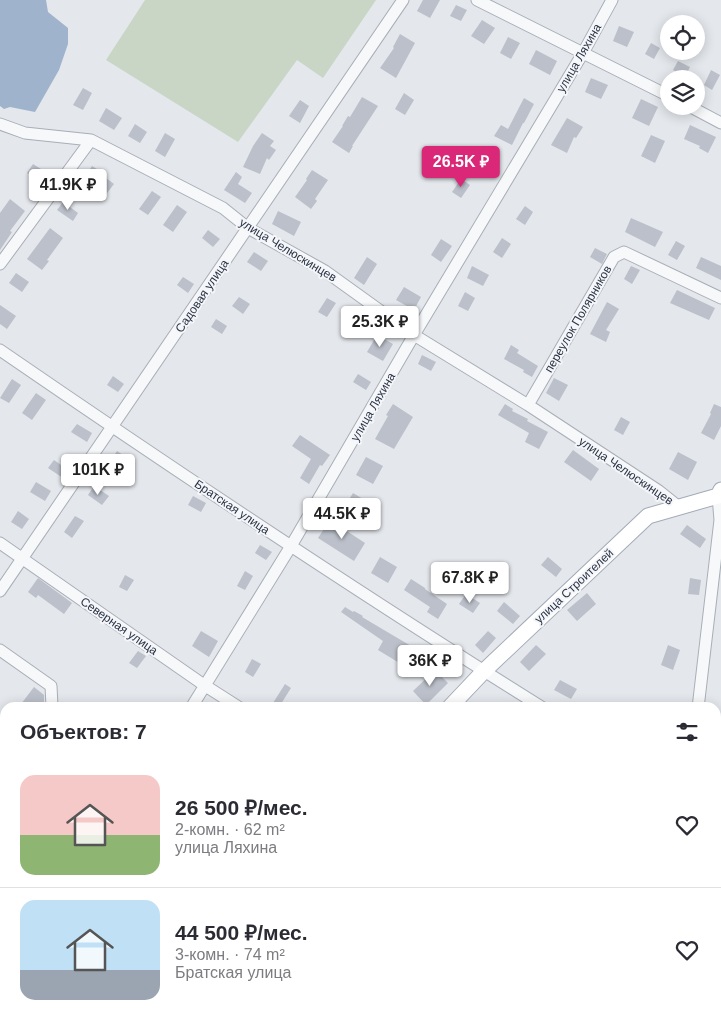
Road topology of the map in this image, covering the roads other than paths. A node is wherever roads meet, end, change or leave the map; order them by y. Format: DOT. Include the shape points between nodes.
graph roads {
  1 [pos="403,0"];
  2 [pos="477,0"];
  3 [pos="612,0"];
  4 [pos="583,53"];
  5 [pos="660,92"];
  6 [pos="705,114"];
  7 [pos="721,122"];
  8 [pos="0,124"];
  9 [pos="91,140"];
  10 [pos="248,228"];
  11 [pos="0,264"];
  12 [pos="721,298"];
  13 [pos="414,335"];
  14 [pos="0,350"];
  15 [pos="528,405"];
  16 [pos="113,427"];
  17 [pos="719,493"];
  18 [pos="678,507"];
  19 [pos="0,543"];
  20 [pos="291,546"];
  21 [pos="22,558"];
  22 [pos="0,591"];
  23 [pos="0,650"];
  24 [pos="484,671"];
  25 [pos="204,686"];
  26 [pos="52,702"];
  27 [pos="195,702"];
  28 [pos="230,702"];
  29 [pos="455,702"];
  30 [pos="533,702"];
  31 [pos="699,702"];
  1 -- 10 [label="street, Садовая улица"];
  2 -- 4 [label="street"];
  3 -- 4 [label="street, улица Ляхина"];
  4 -- 5 [label="street"];
  4 -- 13 [label="street, улица Ляхина"];
  6 -- 7 [label="street"];
  8 -- 9 [label="street, улица Челюскинцев" via="26,133"];
  9 -- 10 [label="street, улица Челюскинцев" via="223,208"];
  9 -- 11 [label="street"];
  10 -- 13 [label="street, улица Челюскинцев" via="325,271"];
  10 -- 16 [label="street, Садовая улица"];
  12 -- 15 [label="street, переулок Полярников" via="624,252 614,258"];
  13 -- 15 [label="street, улица Челюскинцев"];
  13 -- 20 [label="street, улица Ляхина"];
  14 -- 16 [label="street, Братская улица"];
  15 -- 18 [label="street, улица Челюскинцев" via="659,491"];
  16 -- 20 [label="street, Братская улица"];
  16 -- 21 [label="street, Садовая улица"];
  17 -- 18 [label="main road, улица Строителей"];
  17 -- 31 [label="street" via="720,520"];
  18 -- 24 [label="main road, улица Строителей" via="648,516"];
  19 -- 21 [label="street, Северная улица"];
  20 -- 24 [label="street, Братская улица"];
  20 -- 25 [label="street, улица Ляхина"];
  21 -- 22 [label="street, Садовая улица"];
  21 -- 25 [label="street, Северная улица"];
  23 -- 26 [label="street" via="51,686"];
  24 -- 29 [label="main road, улица Строителей"];
  24 -- 30 [label="street, Братская улица"];
  25 -- 27 [label="street, улица Ляхина"];
  25 -- 28 [label="street, Северная улица"];
}
